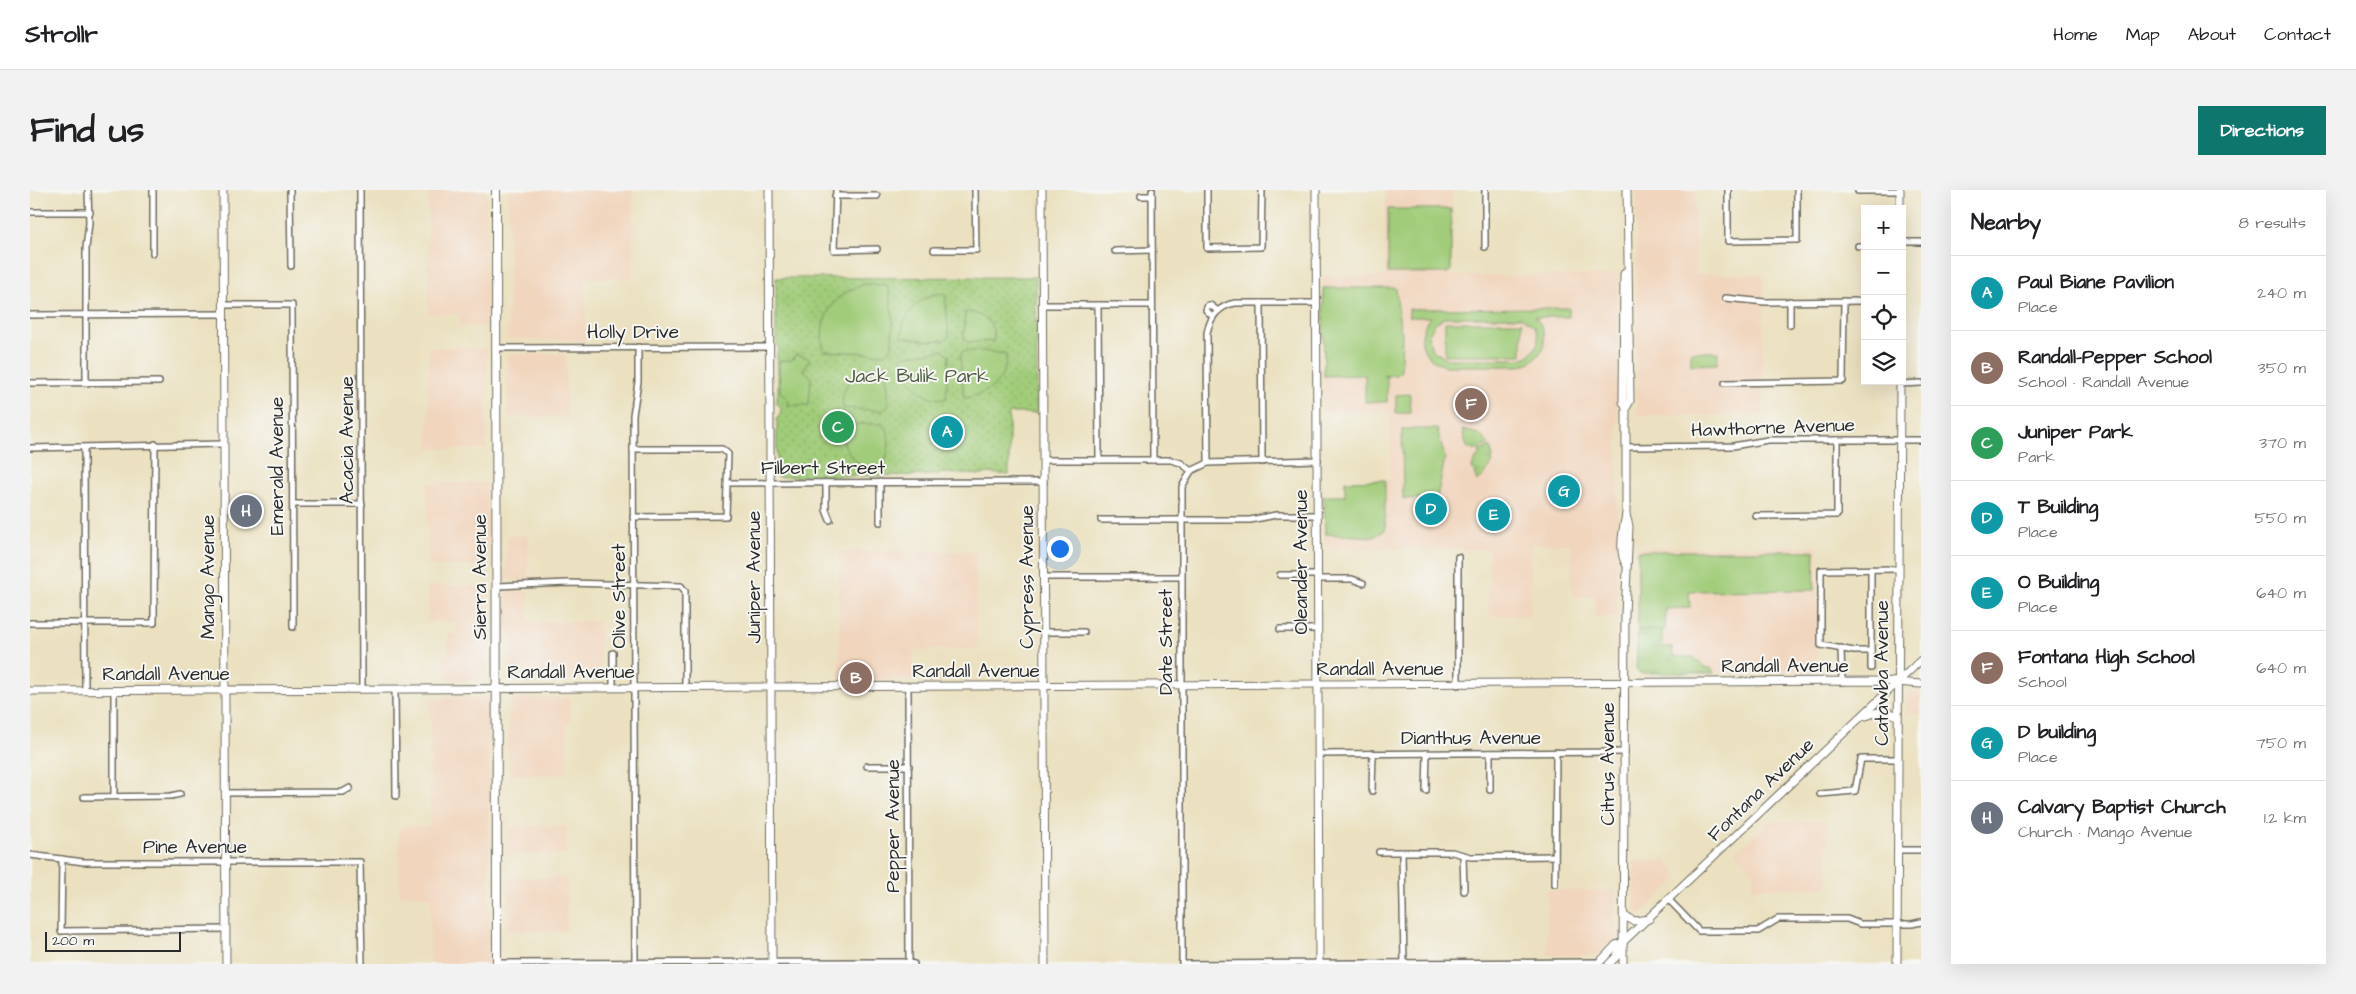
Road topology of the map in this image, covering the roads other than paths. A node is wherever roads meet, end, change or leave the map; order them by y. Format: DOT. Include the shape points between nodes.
graph roads {
  1 [pos="88,190"];
  2 [pos="153,190"];
  3 [pos="223,190"];
  4 [pos="290,190"];
  5 [pos="360,190"];
  6 [pos="496,190"];
  7 [pos="769,190"];
  8 [pos="975,190"];
  9 [pos="1042,190"];
  10 [pos="1207,190"];
  11 [pos="1262,190"];
  12 [pos="1316,190"];
  13 [pos="1485,190"];
  14 [pos="1627,190"];
  15 [pos="1728,190"];
  16 [pos="1797,190"];
  17 [pos="1900,190"];
  18 [pos="1858,191"];
  19 [pos="835,193"];
  20 [pos="1152,193"];
  21 [pos="877,196"];
  22 [pos="1141,196"];
  23 [pos="1900,205"];
  24 [pos="30,212"];
  25 [pos="90,212"];
  26 [pos="1906,242"];
  27 [pos="1921,242"];
  28 [pos="1485,247"];
  29 [pos="877,250"];
  30 [pos="934,250"];
  31 [pos="1152,250"];
  32 [pos="1114,251"];
  33 [pos="153,253"];
  34 [pos="291,266"];
  35 [pos="1725,298"];
  36 [pos="1790,301"];
  37 [pos="1844,301"];
  38 [pos="1861,301"];
  39 [pos="1261,303"];
  40 [pos="1317,303"];
  41 [pos="223,305"];
  42 [pos="1098,305"];
  43 [pos="1152,305"];
  44 [pos="1042,306"];
  45 [pos="1218,311"];
  46 [pos="223,314"];
  47 [pos="30,315"];
  48 [pos="86,315"];
  49 [pos="1213,317"];
  50 [pos="1790,325"];
  51 [pos="770,347"];
  52 [pos="496,348"];
  53 [pos="638,348"];
  54 [pos="159,382"];
  55 [pos="1906,382"];
  56 [pos="30,383"];
  57 [pos="86,383"];
  58 [pos="1725,383"];
  59 [pos="1921,383"];
  60 [pos="1900,385"];
  61 [pos="1837,440"];
  62 [pos="1900,440"];
  63 [pos="1921,440"];
  64 [pos="155,444"];
  65 [pos="223,444"];
  66 [pos="1626,447"];
  67 [pos="30,448"];
  68 [pos="84,448"];
  69 [pos="633,449"];
  70 [pos="1044,460"];
  71 [pos="1099,460"];
  72 [pos="1153,460"];
  73 [pos="1318,460"];
  74 [pos="1262,462"];
  75 [pos="1208,463"];
  76 [pos="1190,471"];
  77 [pos="880,482"];
  78 [pos="1044,482"];
  79 [pos="728,483"];
  80 [pos="770,483"];
  81 [pos="826,483"];
  82 [pos="293,504"];
  83 [pos="362,504"];
  84 [pos="1317,515"];
  85 [pos="1756,516"];
  86 [pos="634,517"];
  87 [pos="830,520"];
  88 [pos="1101,520"];
  89 [pos="1180,520"];
  90 [pos="880,522"];
  91 [pos="1458,557"];
  92 [pos="1871,569"];
  93 [pos="1898,569"];
  94 [pos="1280,576"];
  95 [pos="1043,577"];
  96 [pos="1181,577"];
  97 [pos="1317,577"];
  98 [pos="1363,583"];
  99 [pos="496,586"];
  100 [pos="634,586"];
  101 [pos="30,623"];
  102 [pos="86,623"];
  103 [pos="293,627"];
  104 [pos="1280,629"];
  105 [pos="1318,629"];
  106 [pos="1043,632"];
  107 [pos="1084,632"];
  108 [pos="1841,648"];
  109 [pos="1871,651"];
  110 [pos="613,653"];
  111 [pos="1921,660"];
  112 [pos="1871,668"];
  113 [pos="1840,682"];
  114 [pos="1625,684"];
  115 [pos="1897,684"];
  116 [pos="1921,684"];
  117 [pos="1458,685"];
  118 [pos="1181,686"];
  119 [pos="1318,686"];
  120 [pos="908,687"];
  121 [pos="1044,687"];
  122 [pos="613,688"];
  123 [pos="634,688"];
  124 [pos="685,688"];
  125 [pos="771,688"];
  126 [pos="362,689"];
  127 [pos="395,689"];
  128 [pos="497,689"];
  129 [pos="30,690"];
  130 [pos="85,690"];
  131 [pos="114,690"];
  132 [pos="224,690"];
  133 [pos="1897,716"];
  134 [pos="1861,718"];
  135 [pos="1556,752"];
  136 [pos="1625,752"];
  137 [pos="1373,753"];
  138 [pos="1427,753"];
  139 [pos="1490,753"];
  140 [pos="1318,754"];
  141 [pos="1898,759"];
  142 [pos="867,766"];
  143 [pos="909,766"];
  144 [pos="350,788"];
  145 [pos="1426,790"];
  146 [pos="1490,790"];
  147 [pos="1372,791"];
  148 [pos="180,794"];
  149 [pos="225,794"];
  150 [pos="1820,794"];
  151 [pos="114,796"];
  152 [pos="396,796"];
  153 [pos="84,797"];
  154 [pos="1897,850"];
  155 [pos="1921,850"];
  156 [pos="1379,852"];
  157 [pos="1402,852"];
  158 [pos="30,855"];
  159 [pos="1463,856"];
  160 [pos="1555,856"];
  161 [pos="62,859"];
  162 [pos="224,862"];
  163 [pos="1555,884"];
  164 [pos="1464,891"];
  165 [pos="1670,901"];
  166 [pos="1624,916"];
  167 [pos="1649,919"];
  168 [pos="1921,922"];
  169 [pos="1898,925"];
  170 [pos="226,929"];
  171 [pos="1624,942"];
  172 [pos="635,963"];
  173 [pos="772,963"];
  174 [pos="1404,963"];
  175 [pos="1456,963"];
  176 [pos="1599,963"];
  177 [pos="226,964"];
  178 [pos="362,964"];
  179 [pos="498,964"];
  180 [pos="910,964"];
  181 [pos="1046,964"];
  182 [pos="1184,964"];
  183 [pos="1319,964"];
  184 [pos="1609,964"];
  185 [pos="1623,964"];
  186 [pos="1897,964"];
  1 -- 25 [label="street"];
  2 -- 33 [label="street"];
  3 -- 41 [label="street, Mango Avenue"];
  4 -- 34 [label="street"];
  5 -- 83 [label="street, Acacia Avenue"];
  6 -- 52 [label="main road, Sierra Avenue"];
  7 -- 51 [label="street, Juniper Avenue"];
  8 -- 30 [label="street" via="976,250"];
  9 -- 44 [label="street, Cypress Avenue"];
  10 -- 11 [label="street" via="1207,248 1261,247"];
  12 -- 40 [label="street, Oleander Avenue"];
  13 -- 28 [label="street"];
  14 -- 66 [label="street, Citrus Avenue" via="1630,402 1626,408"];
  15 -- 16 [label="street" via="1728,241 1797,240"];
  17 -- 18 [label="street"];
  17 -- 23 [label="street"];
  19 -- 21 [label="street"];
  19 -- 29 [label="street" via="834,250"];
  20 -- 22 [label="street"];
  20 -- 31 [label="street"];
  24 -- 25 [label="street"];
  25 -- 48 [label="street" via="86,248"];
  26 -- 27 [label="street"];
  31 -- 32 [label="street"];
  31 -- 43 [label="street"];
  35 -- 36 [label="street"];
  36 -- 37 [label="street"];
  36 -- 50 [label="street"];
  37 -- 38 [label="street"];
  37 -- 58 [label="street" via="1842,381"];
  39 -- 40 [label="street"];
  39 -- 45 [label="street" via="1236,303"];
  39 -- 74 [label="street"];
  40 -- 73 [label="street, Oleander Avenue"];
  41 -- 46 [label="street, Mango Avenue"];
  41 -- 82 [label="street, Emerald Avenue" via="292,305"];
  42 -- 43 [label="street"];
  42 -- 44 [label="street"];
  42 -- 71 [label="street"];
  43 -- 72 [label="street"];
  44 -- 70 [label="street, Cypress Avenue"];
  45 -- 49 [label="street"];
  45 -- 49 [label="street" via="1214,306 1208,306 1206,310"];
  46 -- 48 [label="street"];
  46 -- 65 [label="street, Mango Avenue"];
  47 -- 48 [label="street"];
  48 -- 57 [label="street"];
  49 -- 75 [label="street" via="1207,333"];
  51 -- 53 [label="street, Holly Drive"];
  51 -- 80 [label="street, Juniper Avenue"];
  52 -- 53 [label="street, Holly Drive"];
  52 -- 99 [label="main road, Sierra Avenue"];
  53 -- 69 [label="street, Olive Street"];
  54 -- 57 [label="street"];
  55 -- 59 [label="street"];
  56 -- 57 [label="street"];
  60 -- 62 [label="street, Catawba Avenue"];
  61 -- 62 [label="street, Hawthorne Avenue"];
  61 -- 66 [label="street, Hawthorne Avenue" via="1768,440 1733,446"];
  61 -- 85 [label="street" via="1837,515"];
  62 -- 63 [label="street, Hawthorne Avenue"];
  62 -- 93 [label="street, Catawba Avenue"];
  64 -- 65 [label="street"];
  64 -- 68 [label="street"];
  64 -- 102 [label="street" via="154,623"];
  65 -- 132 [label="street, Mango Avenue"];
  66 -- 114 [label="street, Citrus Avenue" via="1629,560 1626,564"];
  67 -- 68 [label="street"];
  68 -- 102 [label="street"];
  69 -- 79 [label="street" via="724,449 728,454"];
  69 -- 86 [label="street, Olive Street"];
  70 -- 71 [label="street"];
  70 -- 78 [label="street, Cypress Avenue"];
  71 -- 72 [label="street"];
  72 -- 76 [label="street" via="1176,460"];
  73 -- 74 [label="street"];
  73 -- 84 [label="street, Oleander Avenue"];
  74 -- 75 [label="street"];
  75 -- 76 [label="street"];
  76 -- 89 [label="street, Date Street" via="1182,487"];
  77 -- 78 [label="street, Filbert Street"];
  77 -- 81 [label="street, Filbert Street"];
  77 -- 90 [label="street"];
  78 -- 95 [label="street, Cypress Avenue"];
  79 -- 80 [label="street, Filbert Street"];
  79 -- 86 [label="street" via="728,511 724,517"];
  80 -- 81 [label="street, Filbert Street"];
  80 -- 125 [label="street, Juniper Avenue"];
  81 -- 87 [label="street" via="826,510"];
  82 -- 83 [label="street"];
  82 -- 103 [label="street, Emerald Avenue"];
  83 -- 126 [label="street, Acacia Avenue"];
  84 -- 89 [label="street" via="1276,515 1250,520"];
  84 -- 97 [label="street, Oleander Avenue"];
  86 -- 100 [label="street, Olive Street"];
  88 -- 89 [label="street"];
  89 -- 96 [label="street, Date Street"];
  91 -- 117 [label="street"];
  92 -- 93 [label="street"];
  92 -- 108 [label="street" via="1821,570 1821,645"];
  92 -- 109 [label="street"];
  93 -- 115 [label="street, Catawba Avenue"];
  94 -- 97 [label="street"];
  95 -- 96 [label="street"];
  95 -- 106 [label="street, Cypress Avenue"];
  96 -- 118 [label="street, Date Street"];
  97 -- 98 [label="street" via="1352,579"];
  97 -- 105 [label="street, Oleander Avenue"];
  99 -- 100 [label="street" via="563,583"];
  99 -- 128 [label="main road, Sierra Avenue"];
  100 -- 123 [label="street, Olive Street"];
  100 -- 124 [label="street" via="679,586 685,591"];
  101 -- 102 [label="street"];
  102 -- 130 [label="street"];
  104 -- 105 [label="street"];
  105 -- 119 [label="street, Oleander Avenue"];
  106 -- 107 [label="street"];
  106 -- 121 [label="street, Cypress Avenue"];
  108 -- 109 [label="street"];
  108 -- 113 [label="street"];
  109 -- 112 [label="street"];
  110 -- 122 [label="street"];
  111 -- 115 [label="street, Fontana Avenue"];
  113 -- 114 [label="street, Randall Avenue"];
  113 -- 115 [label="street, Randall Avenue"];
  114 -- 117 [label="street, Randall Avenue"];
  114 -- 136 [label="street, Citrus Avenue"];
  115 -- 116 [label="street, Randall Avenue"];
  115 -- 133 [label="street, Catawba Avenue"];
  115 -- 134 [label="street, Fontana Avenue"];
  117 -- 119 [label="street, Randall Avenue"];
  118 -- 119 [label="street, Randall Avenue"];
  118 -- 121 [label="street, Randall Avenue"];
  118 -- 182 [label="street, Date Street"];
  119 -- 140 [label="street, Oleander Avenue"];
  120 -- 121 [label="street, Randall Avenue"];
  120 -- 125 [label="street, Randall Avenue"];
  120 -- 143 [label="street, Pepper Avenue"];
  121 -- 181 [label="street, Cypress Avenue"];
  122 -- 123 [label="street, Randall Avenue"];
  122 -- 128 [label="street, Randall Avenue"];
  123 -- 124 [label="street, Randall Avenue"];
  123 -- 172 [label="street, Olive Street"];
  124 -- 125 [label="street, Randall Avenue"];
  125 -- 173 [label="street, Juniper Avenue"];
  126 -- 127 [label="street, Randall Avenue"];
  126 -- 132 [label="street, Randall Avenue"];
  127 -- 128 [label="street, Randall Avenue"];
  127 -- 152 [label="street"];
  128 -- 179 [label="main road, Sierra Avenue"];
  129 -- 130 [label="street, Randall Avenue"];
  130 -- 131 [label="street, Randall Avenue"];
  131 -- 132 [label="street, Randall Avenue"];
  131 -- 151 [label="street"];
  132 -- 149 [label="street, Mango Avenue"];
  133 -- 134 [label="street" via="1884,710"];
  133 -- 141 [label="street, Catawba Avenue"];
  134 -- 165 [label="street, Fontana Avenue"];
  135 -- 136 [label="street, Dianthus Avenue"];
  135 -- 139 [label="street, Dianthus Avenue"];
  135 -- 160 [label="street"];
  136 -- 166 [label="street, Citrus Avenue"];
  137 -- 138 [label="street, Dianthus Avenue"];
  137 -- 140 [label="street, Dianthus Avenue"];
  137 -- 147 [label="street"];
  138 -- 139 [label="street, Dianthus Avenue"];
  138 -- 145 [label="street"];
  139 -- 146 [label="street"];
  140 -- 183 [label="street, Oleander Avenue"];
  141 -- 150 [label="street" via="1861,759 1855,791"];
  141 -- 154 [label="street, Catawba Avenue"];
  142 -- 143 [label="street"];
  143 -- 180 [label="street, Pepper Avenue"];
  144 -- 149 [label="street" via="343,792"];
  148 -- 151 [label="street"];
  149 -- 162 [label="street, Mango Avenue"];
  151 -- 153 [label="street"];
  154 -- 155 [label="street"];
  154 -- 169 [label="street, Catawba Avenue"];
  156 -- 157 [label="street"];
  157 -- 159 [label="street" via="1452,852"];
  157 -- 174 [label="street"];
  158 -- 161 [label="street, Pine Avenue"];
  159 -- 160 [label="street"];
  159 -- 164 [label="street"];
  160 -- 163 [label="street"];
  161 -- 162 [label="street, Pine Avenue" via="84,862"];
  161 -- 170 [label="street" via="61,931"];
  162 -- 170 [label="street, Mango Avenue"];
  162 -- 178 [label="street, Pine Avenue" via="360,862"];
  165 -- 167 [label="street, Fontana Avenue"];
  165 -- 169 [label="street" via="1699,931 1758,931 1778,919 1847,919 1860,924"];
  166 -- 167 [label="street" via="1634,921"];
  166 -- 171 [label="street, Citrus Avenue"];
  167 -- 171 [label="street, Fontana Avenue"];
  168 -- 169 [label="street"];
  169 -- 186 [label="street, Catawba Avenue"];
  170 -- 177 [label="street, Mango Avenue"];
  171 -- 176 [label="street, Fontana Avenue" via="1616,945"];
  171 -- 184 [label="street, Fontana Avenue"];
  171 -- 185 [label="street, Citrus Avenue"];
  172 -- 173 [label="street"];
  172 -- 179 [label="street"];
  173 -- 180 [label="street"];
  174 -- 175 [label="street"];
  174 -- 183 [label="street"];
  175 -- 176 [label="street"];
  182 -- 183 [label="street"];
}
